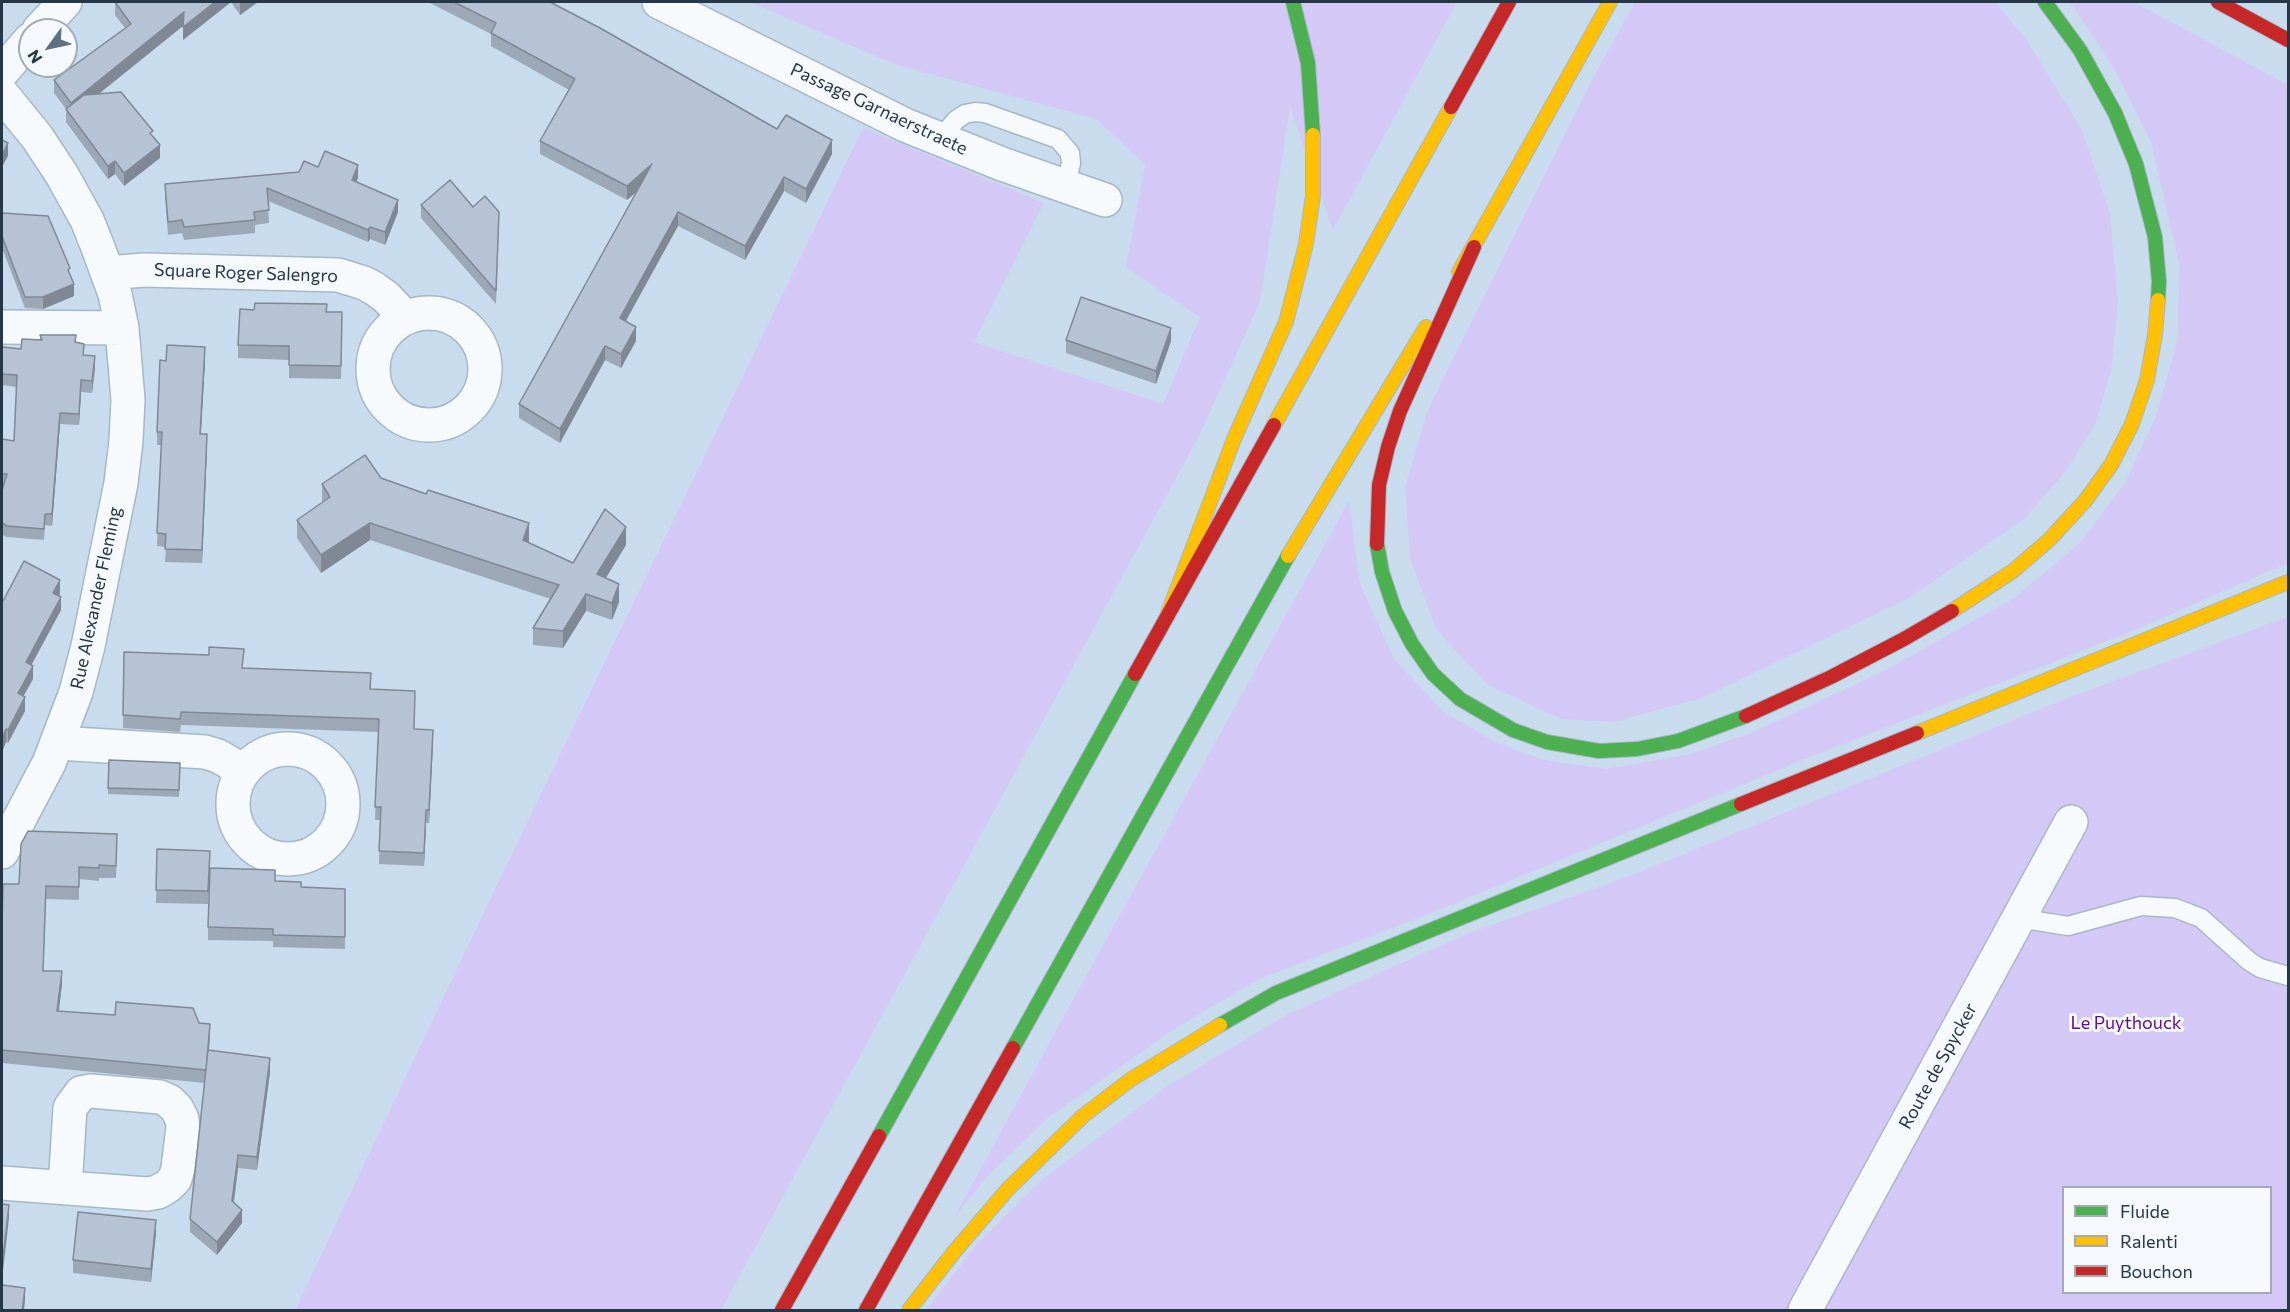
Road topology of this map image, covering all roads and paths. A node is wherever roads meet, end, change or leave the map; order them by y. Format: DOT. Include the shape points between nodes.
graph roads {
  1 [pos="65,2"];
  2 [pos="659,2"];
  3 [pos="1293,2"];
  4 [pos="1509,2"];
  5 [pos="1610,2"];
  6 [pos="2045,2"];
  7 [pos="2218,2"];
  8 [pos="50,18"];
  9 [pos="2289,40"];
  10 [pos="18,54"];
  11 [pos="2,72"];
  12 [pos="2,94"];
  13 [pos="1105,200"];
  14 [pos="1474,248"];
  15 [pos="108,273"];
  16 [pos="405,317"];
  17 [pos="2,327"];
  18 [pos="122,328"];
  19 [pos="2289,582"];
  20 [pos="1167,616"];
  21 [pos="57,743"];
  22 [pos="244,771"];
  23 [pos="2071,822"];
  24 [pos="2,852"];
  25 [pos="2018,918"];
  26 [pos="2289,976"];
  27 [pos="2,1183"];
  28 [pos="65,1188"];
  29 [pos="782,1311"];
  30 [pos="866,1311"];
  31 [pos="909,1311"];
  32 [pos="1805,1311"];
  1 -- 8 [label="street"];
  2 -- 13 [label="street, Passage Garnaerstraete" via="940,139"];
  3 -- 20 [label="main road" via="1308,63 1313,114 1313,196 1306,244 1286,322 1234,439"];
  4 -- 20 [label="main road"];
  5 -- 14 [label="main road"];
  6 -- 14 [label="main road" via="2080,50 2115,113 2136,164 2155,237 2159,281 2156,334 2147,380 2132,423 2111,465 2085,501 2066,524 2013,571 1904,639 1742,718 1678,741 1637,749 1599,751 1547,742 1513,730 1468,704 1433,674 1412,644 1382,572 1376,537 1380,485 1392,430"];
  7 -- 9 [label="main road"];
  10 -- 11 [label="street"];
  12 -- 15 [label="street, Rue Alexander Fleming" via="62,175 87,220"];
  14 -- 30 [label="main road" via="1307,522"];
  15 -- 16 [label="street, Square Roger Salengro" via="144,270 338,275 375,289"];
  15 -- 18 [label="street, Rue Alexander Fleming"];
  17 -- 18 [label="street"];
  18 -- 21 [label="street, Rue Alexander Fleming" via="128,400 121,483 88,646"];
  19 -- 31 [label="main road" via="1276,993 1130,1080 1070,1128 990,1209"];
  20 -- 29 [label="main road"];
  21 -- 22 [label="street" via="205,752"];
  21 -- 24 [label="street, Rue Alexander Fleming"];
  23 -- 25 [label="street, Route de Spycker"];
  25 -- 26 [label="lane" via="2068,926 2141,906 2175,908 2201,918 2254,964"];
  25 -- 32 [label="street, Route de Spycker"];
  27 -- 28 [label="street"];
}
